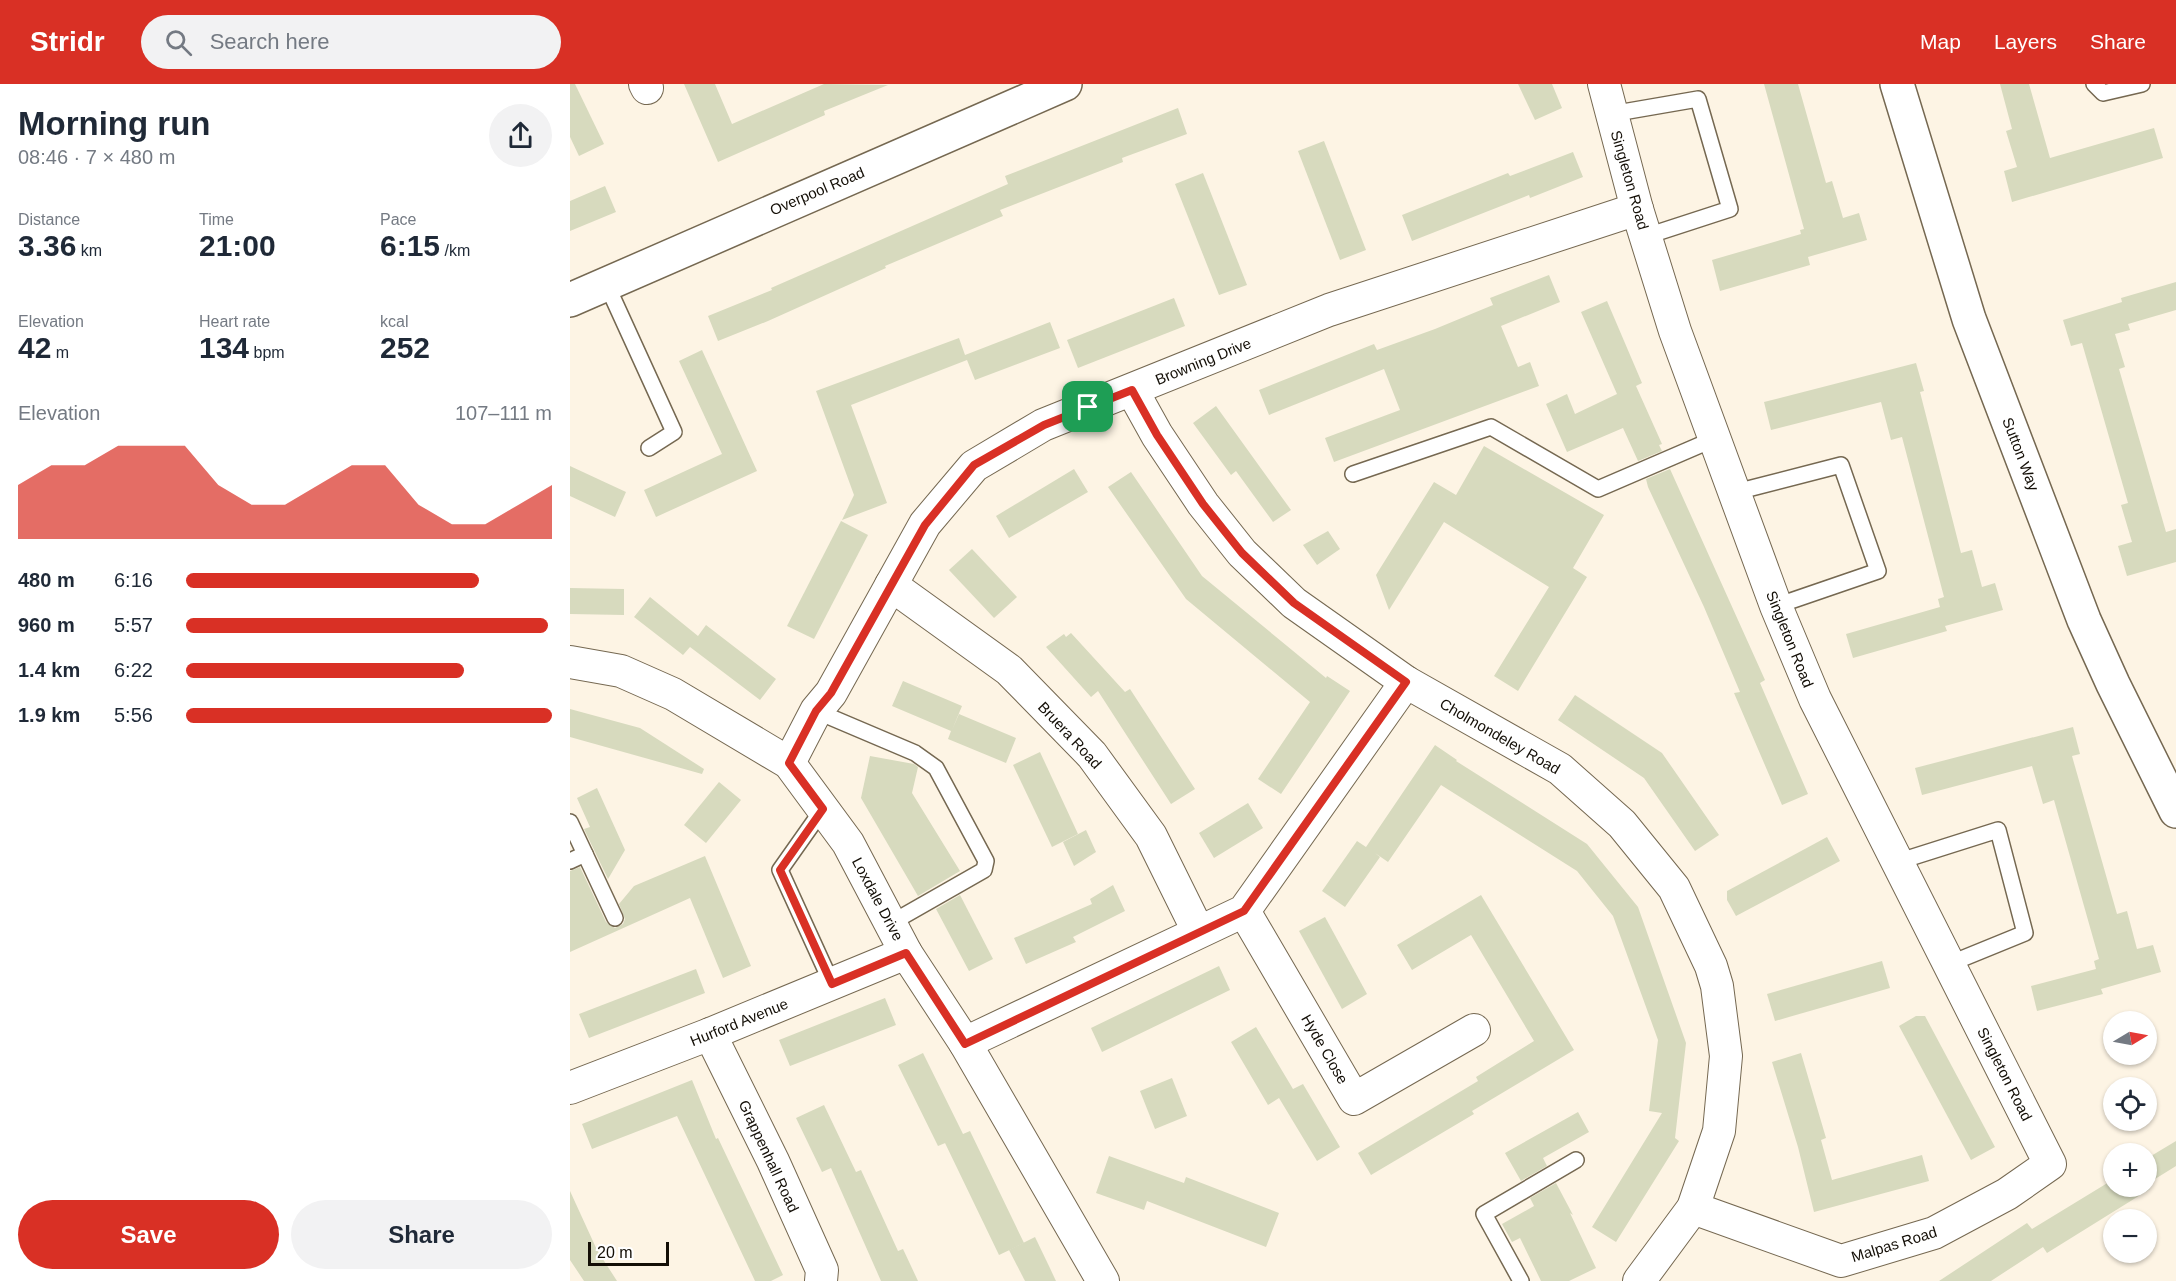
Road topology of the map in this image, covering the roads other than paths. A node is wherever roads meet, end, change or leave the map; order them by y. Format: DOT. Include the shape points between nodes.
graph roads {
  1 [pos="1065,84"];
  2 [pos="1897,84"];
  3 [pos="2094,84"];
  4 [pos="2142,84"];
  5 [pos="1607,99"];
  6 [pos="1642,223"];
  7 [pos="606,283"];
  8 [pos="570,300"];
  9 [pos="1132,390"];
  10 [pos="1714,439"];
  11 [pos="649,448"];
  12 [pos="1353,474"];
  13 [pos="1736,492"];
  14 [pos="891,585"];
  15 [pos="1776,606"];
  16 [pos="570,662"];
  17 [pos="1406,682"];
  18 [pos="816,711"];
  19 [pos="789,763"];
  20 [pos="823,809"];
  21 [pos="2176,811"];
  22 [pos="570,822"];
  23 [pos="585,854"];
  24 [pos="570,861"];
  25 [pos="1898,862"];
  26 [pos="1244,911"];
  27 [pos="615,918"];
  28 [pos="891,923"];
  29 [pos="1198,931"];
  30 [pos="906,953"];
  31 [pos="1949,964"];
  32 [pos="832,984"];
  33 [pos="1474,1030"];
  34 [pos="710,1034"];
  35 [pos="965,1044"];
  36 [pos="570,1088"];
  37 [pos="1576,1160"];
  38 [pos="2050,1164"];
  39 [pos="1693,1208"];
  40 [pos="821,1281"];
  41 [pos="1103,1281"];
  42 [pos="1521,1281"];
  43 [pos="1639,1281"];
  1 -- 7 [label="main road, Overpool Road"];
  2 -- 21 [label="main road, Sutton Way" via="1969,319 2076,597 2113,684"];
  3 -- 4 [label="lane" via="2103,93"];
  5 -- 6 [label="street, Singleton Road"];
  5 -- 6 [label="lane" via="1698,99 1730,209"];
  6 -- 9 [label="street, Browning Drive" via="1329,310"];
  6 -- 10 [label="street, Singleton Road"];
  7 -- 8 [label="main road, Overpool Road"];
  7 -- 11 [label="lane" via="674,432"];
  9 -- 14 [label="street, Browning Drive" via="1044,425 974,465 925,525"];
  9 -- 17 [label="street, Cholmondeley Road" via="1203,504 1242,553 1294,603"];
  10 -- 12 [label="lane" via="1598,489 1491,427"];
  10 -- 13 [label="street, Singleton Road"];
  13 -- 15 [label="street, Singleton Road"];
  13 -- 15 [label="lane" via="1841,465 1878,571"];
  14 -- 18 [label="street, Browning Drive" via="831,693"];
  14 -- 29 [label="street, Bruera Road" via="1008,670 1092,755 1151,836"];
  15 -- 25 [label="street, Singleton Road" via="1815,699"];
  16 -- 19 [label="street, Loxdale Drive" via="621,671 673,694"];
  17 -- 26 [label="street"];
  17 -- 39 [label="street, Cholmondeley Road" via="1560,769 1622,824 1674,888 1714,976 1726,1056 1719,1131"];
  18 -- 19 [label="street, Browning Drive"];
  18 -- 28 [label="lane" via="915,753 936,768 986,861 984,870"];
  19 -- 20 [label="street, Loxdale Drive"];
  20 -- 28 [label="street, Loxdale Drive" via="848,843"];
  20 -- 32 [label="lane" via="780,870"];
  22 -- 23 [label="lane"];
  23 -- 24 [label="lane"];
  23 -- 27 [label="lane"];
  25 -- 31 [label="street, Singleton Road"];
  25 -- 31 [label="lane" via="1998,830 2025,933"];
  26 -- 29 [label="street"];
  26 -- 33 [label="street, Hyde Close" via="1354,1099"];
  28 -- 30 [label="street, Loxdale Drive"];
  29 -- 35 [label="street"];
  30 -- 32 [label="street, Hurford Avenue"];
  30 -- 35 [label="street, Loxdale Drive"];
  31 -- 38 [label="street, Singleton Road"];
  32 -- 34 [label="street, Hurford Avenue"];
  34 -- 36 [label="street, Hurford Avenue"];
  34 -- 40 [label="street, Grappenhall Road" via="778,1172 822,1270"];
  35 -- 41 [label="street, Loxdale Drive"];
  37 -- 42 [label="lane" via="1484,1214"];
  38 -- 39 [label="street, Malpas Road" via="2007,1194 1934,1233 1841,1261"];
  39 -- 43 [label="street, Cholmondeley Road"];
}
